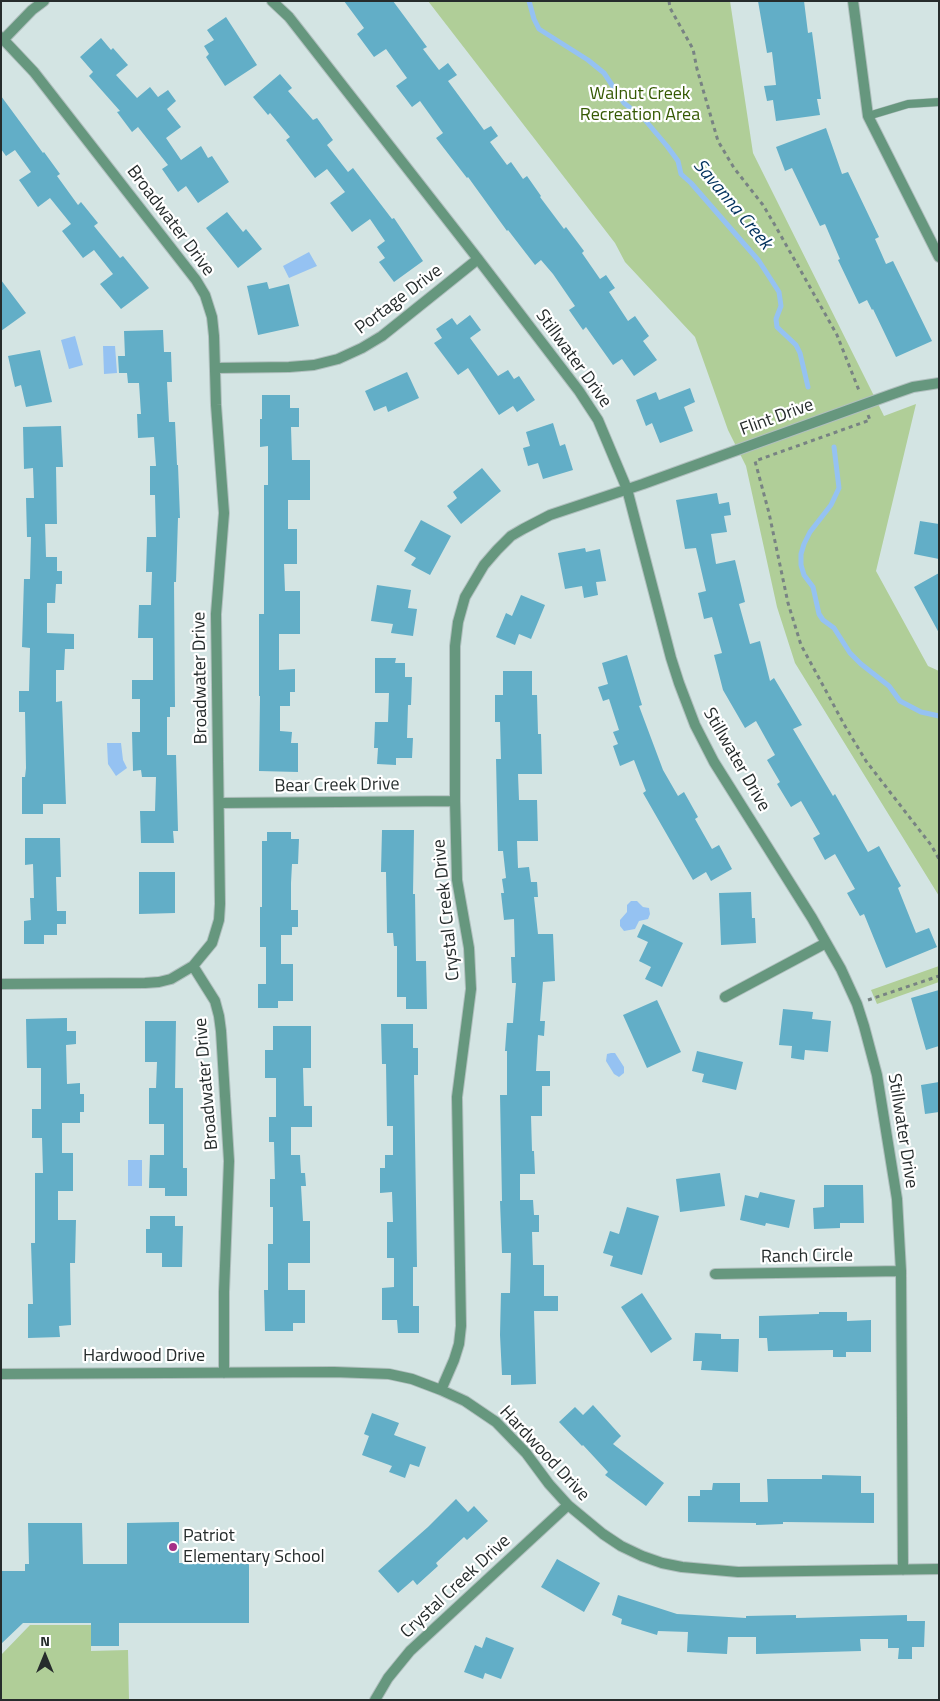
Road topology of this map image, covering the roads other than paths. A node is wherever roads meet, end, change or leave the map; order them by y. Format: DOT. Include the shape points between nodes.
graph roads {
  1 [pos="44,1"];
  2 [pos="272,1"];
  3 [pos="853,1"];
  4 [pos="2,38"];
  5 [pos="939,102"];
  6 [pos="868,116"];
  7 [pos="939,258"];
  8 [pos="478,259"];
  9 [pos="216,368"];
  10 [pos="939,383"];
  11 [pos="627,489"];
  12 [pos="455,801"];
  13 [pos="220,803"];
  14 [pos="826,943"];
  15 [pos="193,966"];
  16 [pos="1,984"];
  17 [pos="725,997"];
  18 [pos="901,1271"];
  19 [pos="715,1274"];
  20 [pos="224,1372"];
  21 [pos="1,1374"];
  22 [pos="441,1390"];
  23 [pos="568,1505"];
  24 [pos="939,1569"];
  25 [pos="903,1570"];
  26 [pos="375,1700"];
  1 -- 4 [label="street"];
  2 -- 8 [label="street, Stillwater Drive" via="289,16"];
  3 -- 6 [label="street"];
  4 -- 9 [label="street, Broadwater Drive" via="34,72 196,280 212,317"];
  5 -- 6 [label="lane" via="908,104"];
  6 -- 7 [label="street"];
  8 -- 9 [label="street, Portage Drive" via="382,336 338,359 289,367"];
  8 -- 11 [label="street, Stillwater Drive" via="598,420"];
  9 -- 13 [label="street, Broadwater Drive" via="224,513 216,614"];
  10 -- 11 [label="street, Flint Drive" via="913,387"];
  11 -- 12 [label="street, Crystal Creek Drive" via="550,515 522,529 497,550 474,580 462,607 455,646"];
  11 -- 14 [label="street, Stillwater Drive" via="674,667 695,725 714,762"];
  12 -- 13 [label="street, Bear Creek Drive"];
  12 -- 22 [label="street, Crystal Creek Drive" via="457,880 469,948 471,989 457,1097 461,1326 454,1360"];
  13 -- 15 [label="street, Broadwater Drive" via="219,920 212,943"];
  14 -- 17 [label="street"];
  14 -- 18 [label="street, Stillwater Drive" via="857,1004 877,1075 896,1199"];
  15 -- 16 [label="street" via="171,979 145,983"];
  15 -- 20 [label="street, Broadwater Drive" via="215,1001 221,1031 229,1160"];
  18 -- 19 [label="street, Ranch Circle"];
  18 -- 25 [label="street, Stillwater Drive"];
  20 -- 21 [label="street, Hardwood Drive"];
  20 -- 22 [label="street, Hardwood Drive" via="389,1374"];
  22 -- 23 [label="street, Hardwood Drive" via="466,1401 496,1422"];
  23 -- 25 [label="street, Hardwood Drive" via="621,1546 662,1563 682,1567 738,1572"];
  23 -- 26 [label="street, Crystal Creek Drive" via="410,1651"];
  24 -- 25 [label="street, Hardwood Drive"];
}
